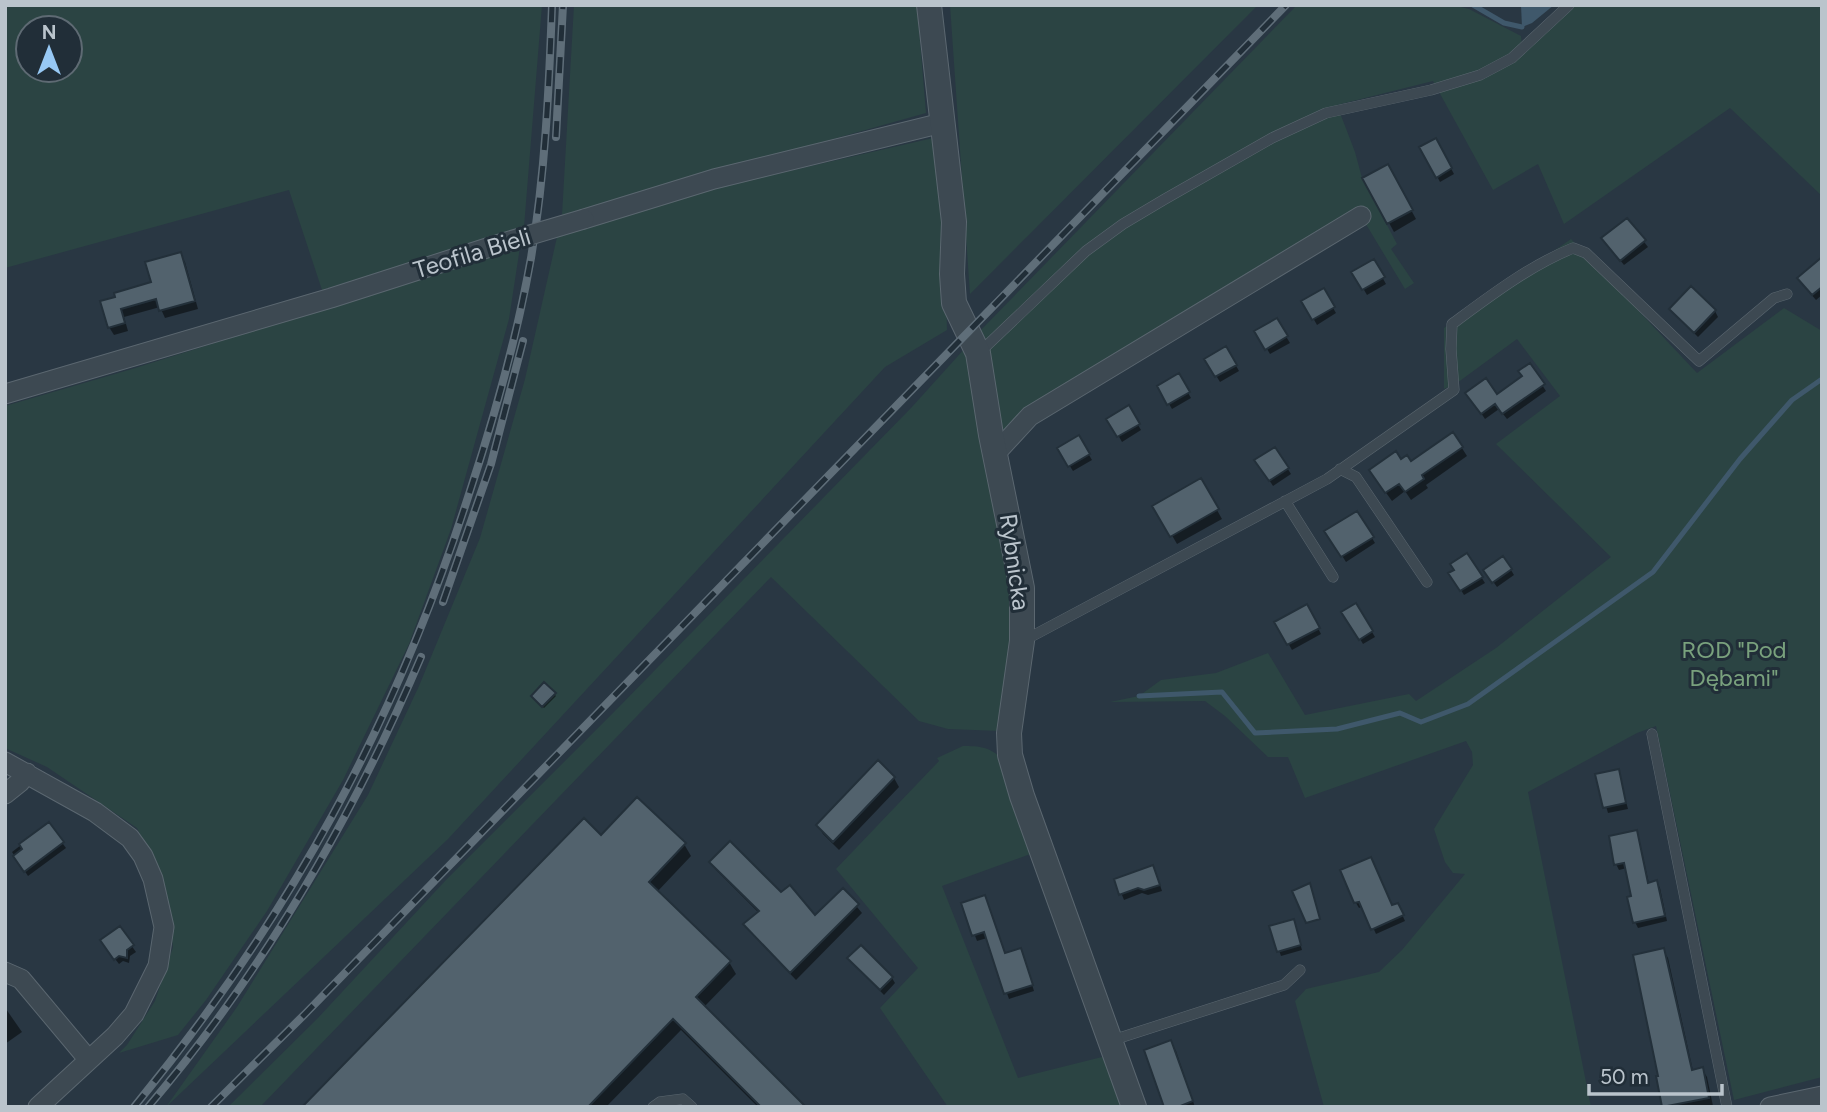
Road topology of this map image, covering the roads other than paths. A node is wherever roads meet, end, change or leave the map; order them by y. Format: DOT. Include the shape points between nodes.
graph roads {
  1 [pos="929,5"];
  2 [pos="1569,5"];
  3 [pos="942,123"];
  4 [pos="1361,216"];
  5 [pos="1787,294"];
  6 [pos="978,353"];
  7 [pos="5,394"];
  8 [pos="995,454"];
  9 [pos="1340,469"];
  10 [pos="1285,501"];
  11 [pos="1333,577"];
  12 [pos="1427,582"];
  13 [pos="1022,641"];
  14 [pos="1652,734"];
  15 [pos="5,762"];
  16 [pos="27,773"];
  17 [pos="5,794"];
  18 [pos="1300,970"];
  19 [pos="5,972"];
  20 [pos="1110,1041"];
  21 [pos="89,1059"];
  22 [pos="1822,1096"];
  23 [pos="38,1107"];
  24 [pos="653,1107"];
  25 [pos="692,1107"];
  26 [pos="1134,1107"];
  27 [pos="1727,1107"];
  28 [pos="1770,1107"];
  1 -- 3 [label="street, Rybnicka"];
  2 -- 6 [label="lane" via="1512,58 1480,75 1326,113 1272,138 1166,199 1086,251"];
  3 -- 6 [label="street, Rybnicka" via="954,222 954,303"];
  3 -- 7 [label="street, Teofila Bieli, bridge" via="714,179"];
  4 -- 8 [label="street" via="1030,416"];
  5 -- 9 [label="lane" via="1774,298 1699,361 1586,253 1573,248 1557,254 1452,324 1454,390"];
  6 -- 8 [label="street, Rybnicka"];
  8 -- 13 [label="street, Rybnicka" via="1021,580"];
  9 -- 10 [label="lane"];
  9 -- 12 [label="lane" via="1356,477"];
  10 -- 11 [label="lane"];
  10 -- 13 [label="lane"];
  13 -- 20 [label="street, Rybnicka" via="1010,719 1013,769"];
  14 -- 27 [label="lane"];
  15 -- 16 [label="street"];
  16 -- 17 [label="street"];
  16 -- 21 [label="street" via="130,838 148,867 161,908 163,945 150,986 124,1027"];
  18 -- 20 [label="lane" via="1284,985"];
  19 -- 21 [label="street" via="21,979"];
  20 -- 26 [label="street, Rybnicka"];
  21 -- 23 [label="street"];
  22 -- 28 [label="street"];
  24 -- 25 [label="lane" via="683,1099"];
}
